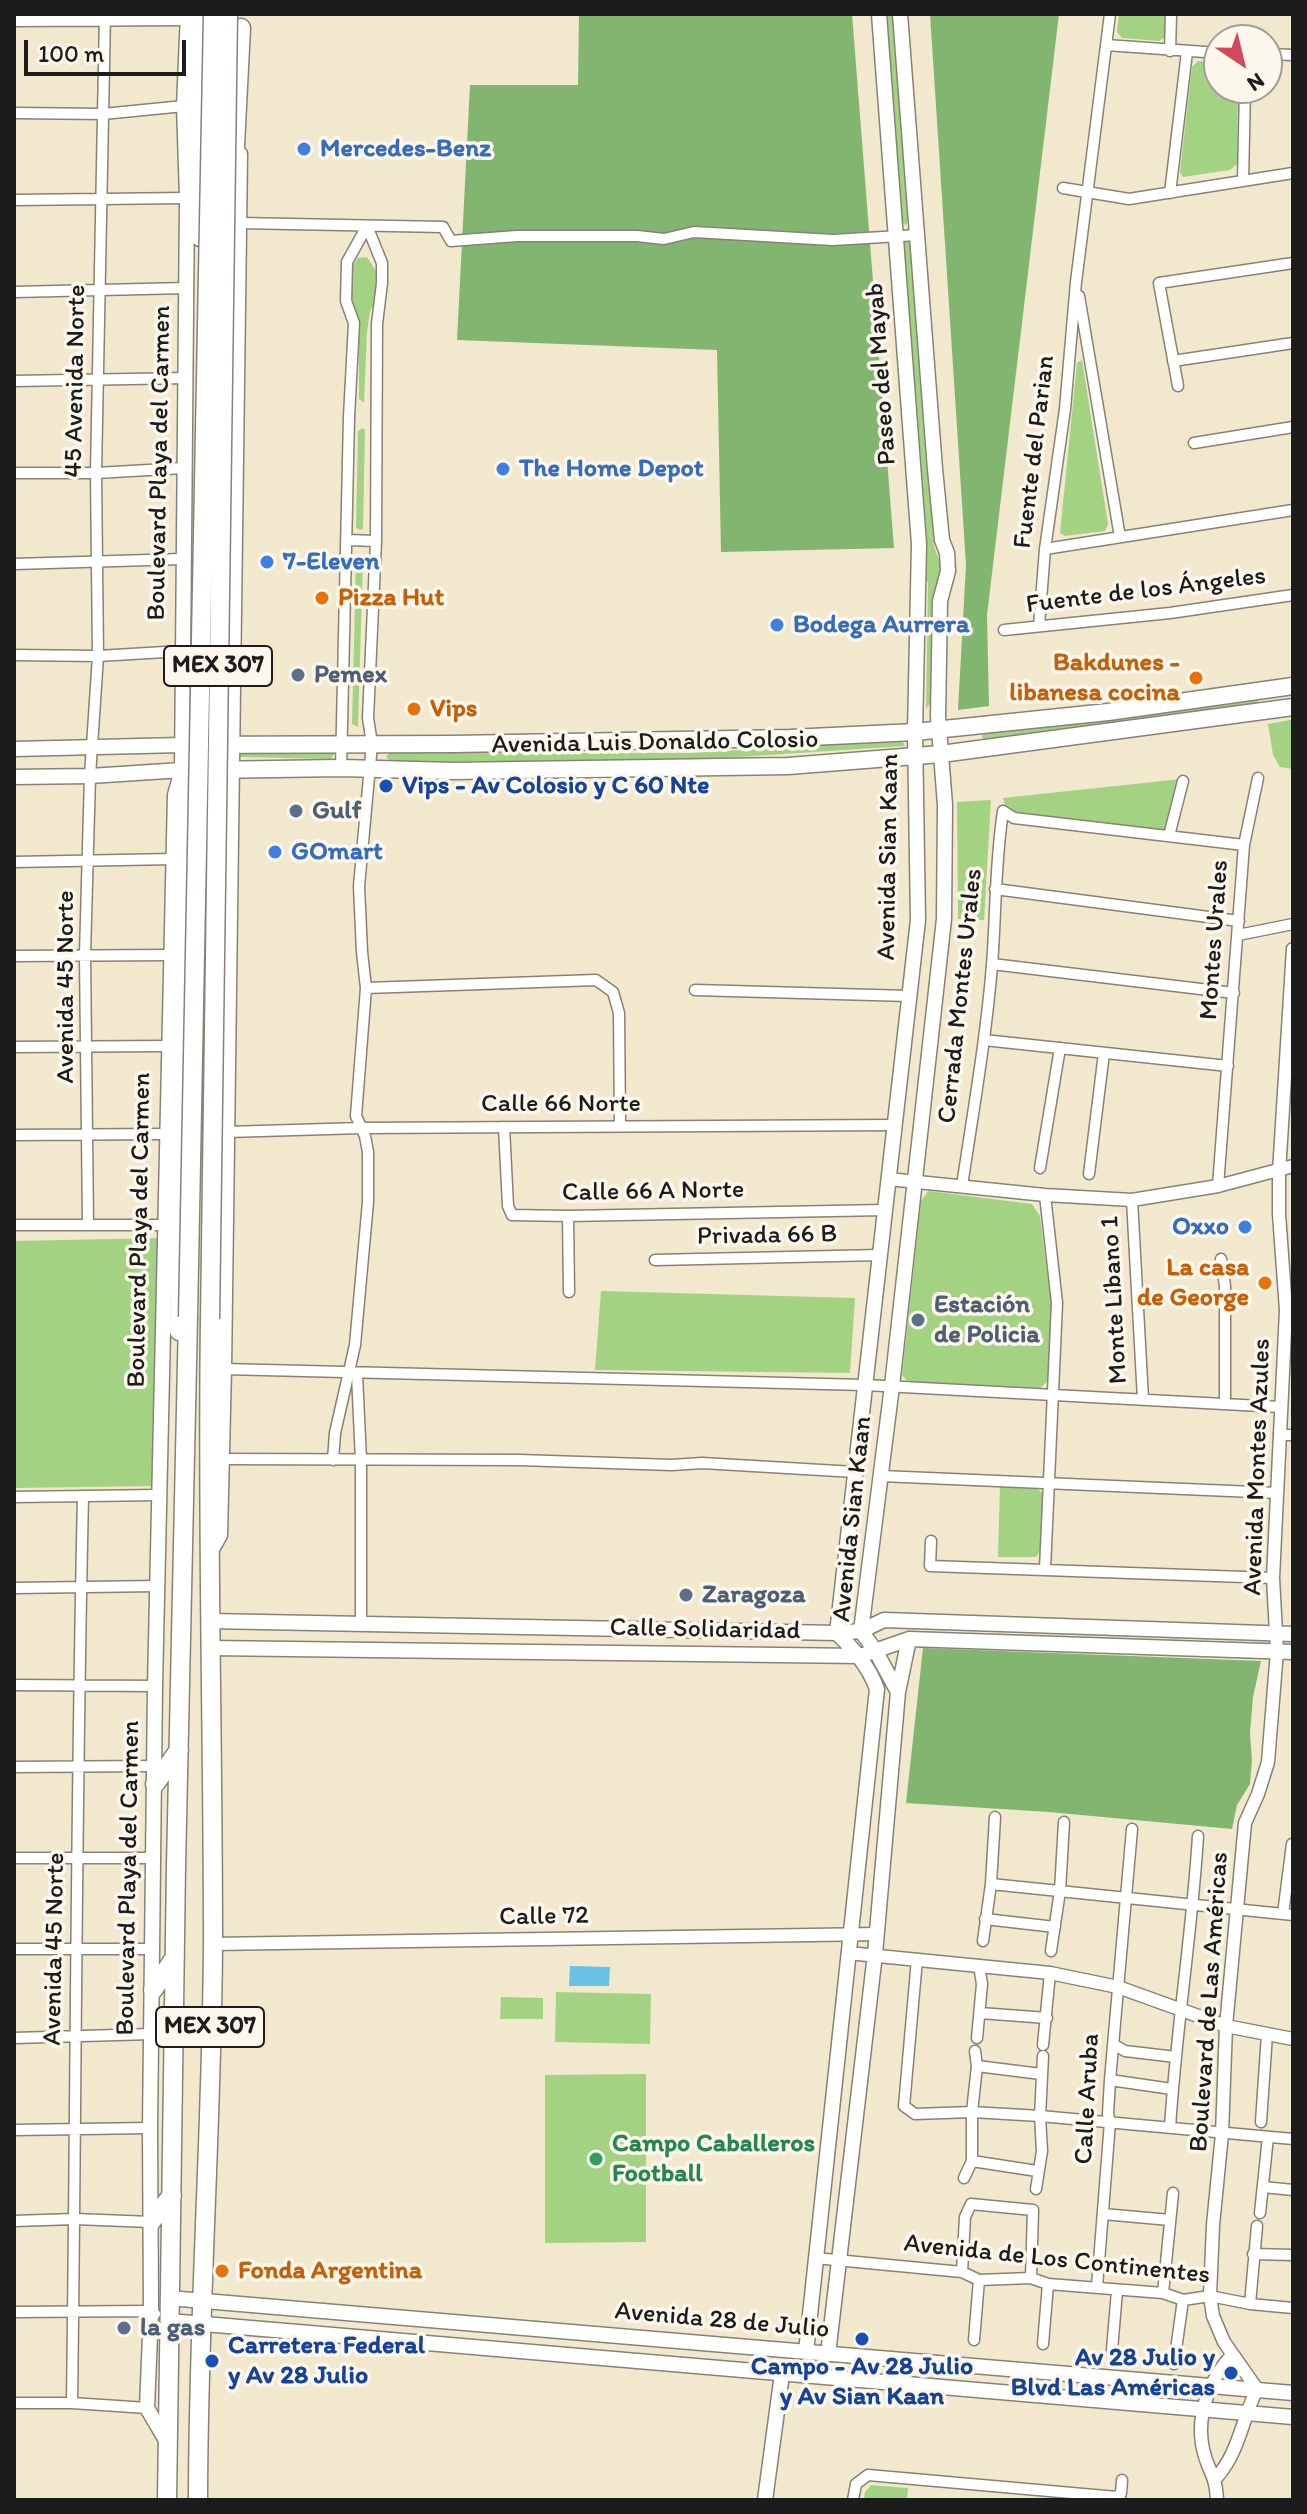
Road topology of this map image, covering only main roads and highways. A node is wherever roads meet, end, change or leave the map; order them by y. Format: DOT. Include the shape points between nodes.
graph roads {
  1 [pos="213,14"];
  2 [pos="228,14"];
  3 [pos="879,14"];
  4 [pos="900,14"];
  5 [pos="192,16"];
  6 [pos="241,21"];
  7 [pos="192,106"];
  8 [pos="223,303"];
  9 [pos="206,319"];
  10 [pos="232,647"];
  11 [pos="182,651"];
  12 [pos="1293,686"];
  13 [pos="1266,690"];
  14 [pos="1293,707"];
  15 [pos="1270,711"];
  16 [pos="938,728"];
  17 [pos="915,732"];
  18 [pos="230,744"];
  19 [pos="182,745"];
  20 [pos="14,749"];
  21 [pos="941,754"];
  22 [pos="915,755"];
  23 [pos="182,770"];
  24 [pos="231,770"];
  25 [pos="14,777"];
  26 [pos="945,833"];
  27 [pos="917,834"];
  28 [pos="230,854"];
  29 [pos="180,860"];
  30 [pos="184,1548"];
  31 [pos="209,1554"];
  32 [pos="209,1621"];
  33 [pos="328,1623"];
  34 [pos="361,1624"];
  35 [pos="861,1631"];
  36 [pos="837,1633"];
  37 [pos="1285,1634"];
  38 [pos="909,1639"];
  39 [pos="209,1648"];
  40 [pos="327,1649"];
  41 [pos="358,1650"];
  42 [pos="875,1650"];
  43 [pos="1293,1652"];
  44 [pos="860,1656"];
  45 [pos="898,1692"];
  46 [pos="179,1750"];
  47 [pos="156,1775"];
  48 [pos="175,1957"];
  49 [pos="153,1990"];
  50 [pos="172,2195"];
  51 [pos="151,2222"];
  52 [pos="169,2298"];
  53 [pos="203,2299"];
  54 [pos="169,2321"];
  55 [pos="202,2323"];
  56 [pos="657,2340"];
  57 [pos="806,2352"];
  58 [pos="828,2354"];
  59 [pos="655,2362"];
  60 [pos="988,2368"];
  61 [pos="782,2374"];
  62 [pos="986,2391"];
  63 [pos="1293,2393"];
  64 [pos="1293,2417"];
  65 [pos="167,2442"];
  66 [pos="167,2500"];
  67 [pos="198,2500"];
  68 [pos="765,2500"];
  1 -- 9 [label="highway, MEX 307, bridge"];
  2 -- 8 [label="highway, MEX 307, bridge"];
  3 -- 17 [label="main road, Paseo del Mayab" via="919,544"];
  4 -- 16 [label="main road, Paseo del Mayab" via="935,469 948,571 940,601"];
  5 -- 7 [label="highway"];
  6 -- 8 [label="highway, bridge" via="230,263"];
  6 -- 10 [label="main road"];
  7 -- 9 [label="highway, bridge"];
  7 -- 11 [label="main road, Boulevard Playa del Carmen"];
  8 -- 31 [label="highway, MEX 307, bridge"];
  9 -- 30 [label="highway, MEX 307, bridge"];
  10 -- 11 [label="main road" via="225,655 202,661"];
  10 -- 18 [label="main road"];
  11 -- 19 [label="main road, Boulevard Playa del Carmen"];
  12 -- 13 [label="main road, Avenida Luis Donaldo Colosio"];
  13 -- 15 [label="main road"];
  13 -- 16 [label="main road, Avenida Luis Donaldo Colosio"];
  14 -- 15 [label="main road, Avenida Luis Donaldo Colosio"];
  15 -- 21 [label="main road, Avenida Luis Donaldo Colosio"];
  16 -- 17 [label="main road, Avenida Luis Donaldo Colosio"];
  16 -- 21 [label="main road, Avenida Sian Kaan"];
  17 -- 18 [label="main road, Avenida Luis Donaldo Colosio" via="702,742"];
  17 -- 22 [label="main road, Avenida Sian Kaan"];
  18 -- 19 [label="main road, Avenida Luis Donaldo Colosio"];
  18 -- 24 [label="main road"];
  19 -- 20 [label="main road, Avenida Luis Donaldo Colosio"];
  19 -- 23 [label="main road, Boulevard Playa del Carmen"];
  21 -- 22 [label="main road, Avenida Luis Donaldo Colosio"];
  21 -- 26 [label="main road, Avenida Sian Kaan"];
  22 -- 24 [label="main road, Avenida Luis Donaldo Colosio" via="701,769"];
  22 -- 27 [label="main road, Avenida Sian Kaan"];
  23 -- 24 [label="main road, Avenida Luis Donaldo Colosio"];
  23 -- 25 [label="main road, Avenida Luis Donaldo Colosio"];
  23 -- 29 [label="highway" via="188,793"];
  24 -- 28 [label="main road"];
  26 -- 27 [label="main road"];
  26 -- 35 [label="main road, Avenida Sian Kaan" via="944,919"];
  27 -- 36 [label="main road, Avenida Sian Kaan" via="918,920"];
  28 -- 29 [label="main road" via="208,842"];
  28 -- 31 [label="main road" via="220,1535"];
  29 -- 30 [label="highway" via="176,1530"];
  29 -- 47 [label="main road, Boulevard Playa del Carmen" via="170,955"];
  30 -- 46 [label="highway, MEX 307"];
  31 -- 32 [label="highway, MEX 307"];
  32 -- 33 [label="main road, Calle Solidaridad"];
  32 -- 39 [label="highway, MEX 307"];
  33 -- 34 [label="main road, Calle Solidaridad"];
  33 -- 40 [label="main road"];
  34 -- 36 [label="main road, Calle Solidaridad"];
  34 -- 41 [label="main road"];
  35 -- 36 [label="main road, Calle Solidaridad"];
  35 -- 37 [label="main road, Calle Solidaridad" via="884,1620"];
  35 -- 42 [label="main road, Avenida Sian Kaan"];
  36 -- 44 [label="main road, Avenida Sian Kaan"];
  38 -- 42 [label="main road, Calle Solidaridad"];
  38 -- 43 [label="main road, Calle Solidaridad"];
  38 -- 45 [label="main road"];
  39 -- 40 [label="main road, Calle Solidaridad"];
  39 -- 53 [label="highway, MEX 307" via="213,1944"];
  40 -- 41 [label="main road, Calle Solidaridad"];
  41 -- 44 [label="main road, Calle Solidaridad"];
  42 -- 44 [label="main road, Calle Solidaridad"];
  42 -- 45 [label="main road, Avenida Sian Kaan"];
  44 -- 57 [label="main road, Avenida Sian Kaan" via="877,1689"];
  45 -- 58 [label="main road" via="875,1954"];
  46 -- 47 [label="highway"];
  46 -- 48 [label="highway, MEX 307"];
  47 -- 49 [label="main road, Boulevard Playa del Carmen"];
  48 -- 49 [label="highway"];
  48 -- 50 [label="highway, MEX 307"];
  49 -- 51 [label="main road, Boulevard Playa del Carmen"];
  50 -- 51 [label="highway"];
  50 -- 52 [label="highway, MEX 307"];
  51 -- 65 [label="main road, Boulevard Playa del Carmen" via="147,2408"];
  52 -- 53 [label="main road, Avenida 28 de Julio"];
  52 -- 54 [label="highway, MEX 307"];
  53 -- 55 [label="highway, MEX 307"];
  53 -- 56 [label="main road, Avenida 28 de Julio"];
  54 -- 55 [label="main road, Avenida 28 de Julio"];
  54 -- 65 [label="highway, MEX 307"];
  55 -- 59 [label="main road, Avenida 28 de Julio"];
  55 -- 67 [label="highway, MEX 307"];
  56 -- 57 [label="main road, Avenida 28 de Julio"];
  56 -- 59 [label="main road" via="649,2350"];
  57 -- 58 [label="main road, Avenida 28 de Julio"];
  58 -- 60 [label="main road, Avenida 28 de Julio"];
  59 -- 61 [label="main road, Avenida 28 de Julio"];
  60 -- 62 [label="main road" via="994,2382"];
  60 -- 63 [label="main road, Avenida 28 de Julio"];
  61 -- 62 [label="main road, Avenida 28 de Julio"];
  61 -- 68 [label="main road"];
  62 -- 64 [label="main road, Avenida 28 de Julio"];
  65 -- 66 [label="highway, MEX 307"];
}
